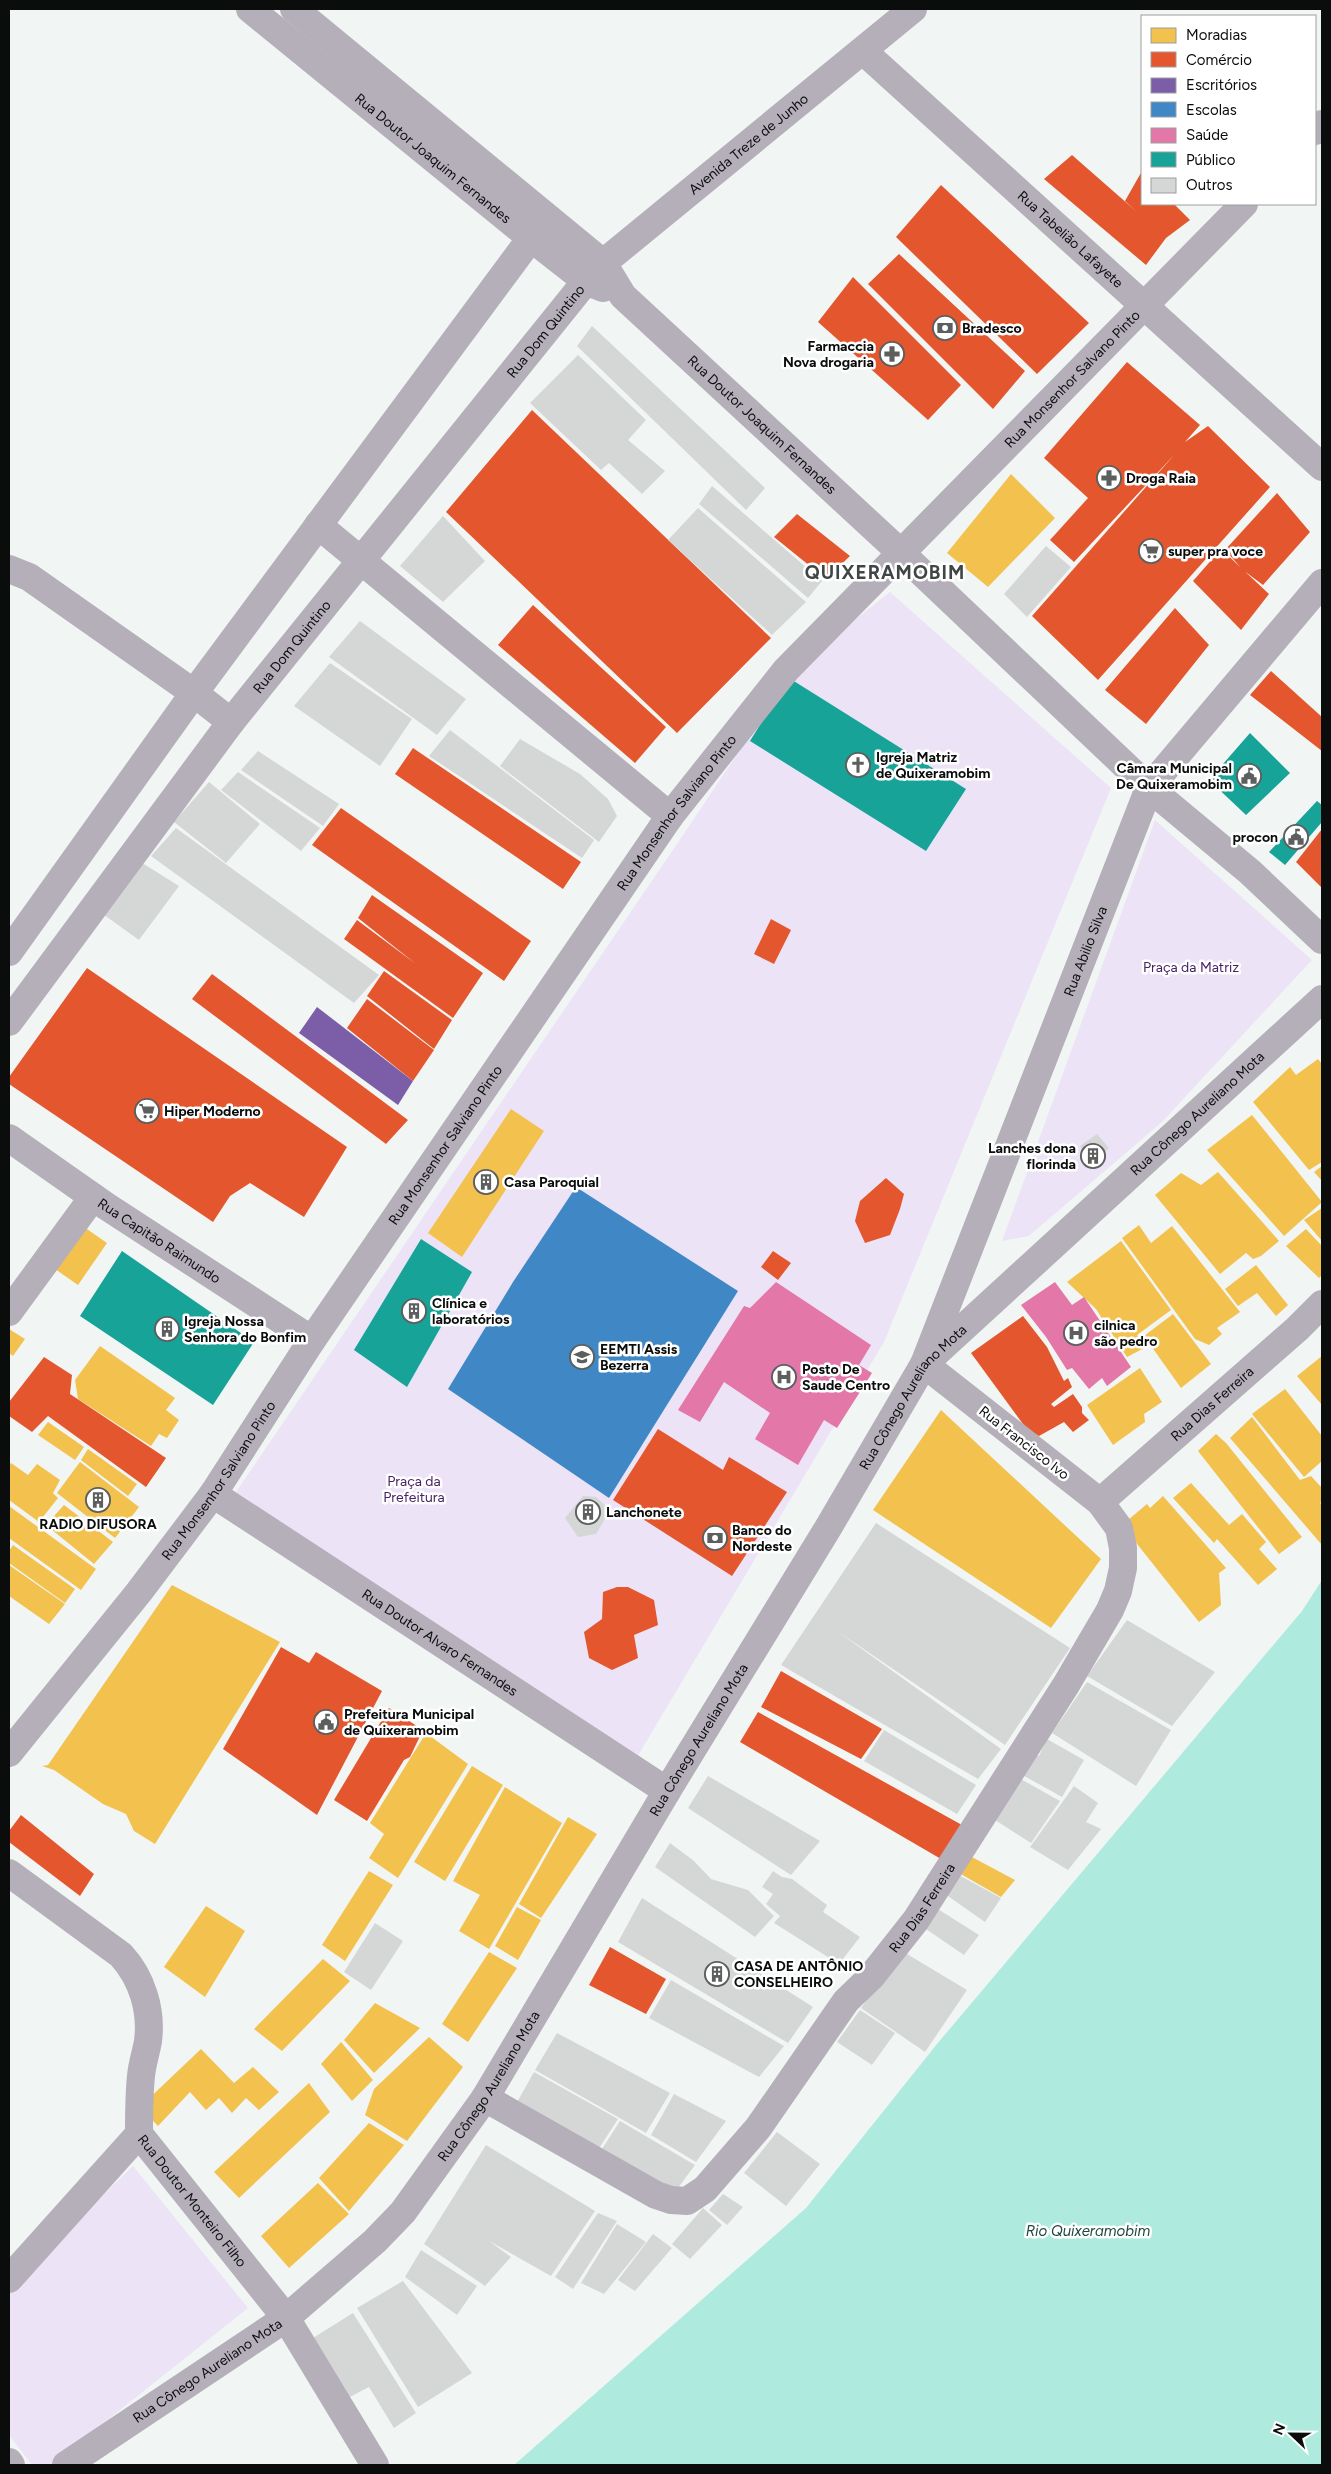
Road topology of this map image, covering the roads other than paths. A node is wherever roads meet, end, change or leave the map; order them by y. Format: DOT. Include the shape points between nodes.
graph roads {
  1 [pos="250,9"];
  2 [pos="294,9"];
  3 [pos="913,9"];
  4 [pos="864,51"];
  5 [pos="1243,205"];
  6 [pos="540,228"];
  7 [pos="595,272"];
  8 [pos="1145,304"];
  9 [pos="1322,467"];
  10 [pos="318,525"];
  11 [pos="900,552"];
  12 [pos="361,558"];
  13 [pos="9,569"];
  14 [pos="1322,583"];
  15 [pos="194,693"];
  16 [pos="231,722"];
  17 [pos="1149,788"];
  18 [pos="670,816"];
  19 [pos="1322,940"];
  20 [pos="9,952"];
  21 [pos="1322,999"];
  22 [pos="9,1022"];
  23 [pos="9,1138"];
  24 [pos="93,1198"];
  25 [pos="1322,1304"];
  26 [pos="9,1312"];
  27 [pos="312,1340"];
  28 [pos="924,1364"];
  29 [pos="213,1494"];
  30 [pos="1100,1502"];
  31 [pos="1119,1528"];
  32 [pos="9,1752"];
  33 [pos="667,1792"];
  34 [pos="9,1873"];
  35 [pos="485,2098"];
  36 [pos="139,2134"];
  37 [pos="9,2279"];
  38 [pos="286,2318"];
  39 [pos="9,2462"];
  40 [pos="11,2465"];
  41 [pos="66,2465"];
  42 [pos="375,2465"];
  1 -- 6 [label="street, Rua Doutor Joaquim Fernandes"];
  2 -- 6 [label="street, Rua Doutor Joaquim Fernandes"];
  3 -- 4 [label="street, Avenida Treze de Junho"];
  4 -- 7 [label="street, Avenida Treze de Junho"];
  4 -- 8 [label="street, Rua Tabelião Lafayete"];
  5 -- 8 [label="street, Rua Monsenhor Salvano Pinto"];
  6 -- 7 [label="street, Rua Doutor Joaquim Fernandes"];
  6 -- 10 [label="street"];
  7 -- 11 [label="street, Rua Doutor Joaquim Fernandes"];
  7 -- 12 [label="street, Rua Dom Quintino"];
  8 -- 9 [label="street, Rua Tabelião Lafayete"];
  8 -- 11 [label="street, Rua Monsenhor Salvano Pinto"];
  10 -- 12 [label="street"];
  10 -- 15 [label="street"];
  11 -- 17 [label="street, Rua Doutor Joaquim Fernandes"];
  11 -- 18 [label="street, Rua Monsenhor Salviano Pinto" via="786,670"];
  12 -- 16 [label="street, Rua Dom Quintino"];
  12 -- 18 [label="street"];
  13 -- 15 [label="street" via="29,577"];
  14 -- 17 [label="street, Rua Abilio Silva"];
  15 -- 16 [label="street"];
  15 -- 20 [label="street"];
  16 -- 22 [label="street, Rua Dom Quintino"];
  17 -- 19 [label="street, Rua Doutor Joaquim Fernandes" via="1250,872"];
  17 -- 28 [label="street, Rua Abilio Silva"];
  18 -- 27 [label="street, Rua Monsenhor Salviano Pinto"];
  21 -- 28 [label="street, Rua Cônego Aureliano Mota"];
  23 -- 24 [label="street, Rua Capitão Raimundo"];
  24 -- 26 [label="street"];
  24 -- 27 [label="street, Rua Capitão Raimundo"];
  25 -- 30 [label="street, Rua Dias Ferreira"];
  27 -- 29 [label="street, Rua Monsenhor Salviano Pinto"];
  28 -- 30 [label="street, Rua Francisco Ivo"];
  28 -- 33 [label="street, Rua Cônego Aureliano Mota"];
  29 -- 32 [label="street, Rua Monsenhor Salviano Pinto" via="139,1592"];
  29 -- 33 [label="street, Rua Doutor Alvaro Fernandes"];
  30 -- 31 [label="street, Rua Francisco Ivo"];
  31 -- 35 [label="street, Rua Dias Ferreira" via="1123,1568 1118,1591 1066,1685 916,1920 871,1977 846,2001 758,2128 704,2189 687,2201 671,2200 632,2183"];
  33 -- 35 [label="street, Rua Cônego Aureliano Mota"];
  34 -- 36 [label="street, Rua Doutor Monteiro Filho" via="120,1955 138,1980 148,2008"];
  35 -- 38 [label="street, Rua Cônego Aureliano Mota" via="403,2212 375,2241"];
  36 -- 37 [label="street"];
  36 -- 38 [label="street, Rua Doutor Monteiro Filho"];
  38 -- 41 [label="street, Rua Cônego Aureliano Mota"];
  38 -- 42 [label="street, Rua Doutor Monteiro Filho"];
  39 -- 40 [label="street"];
}
